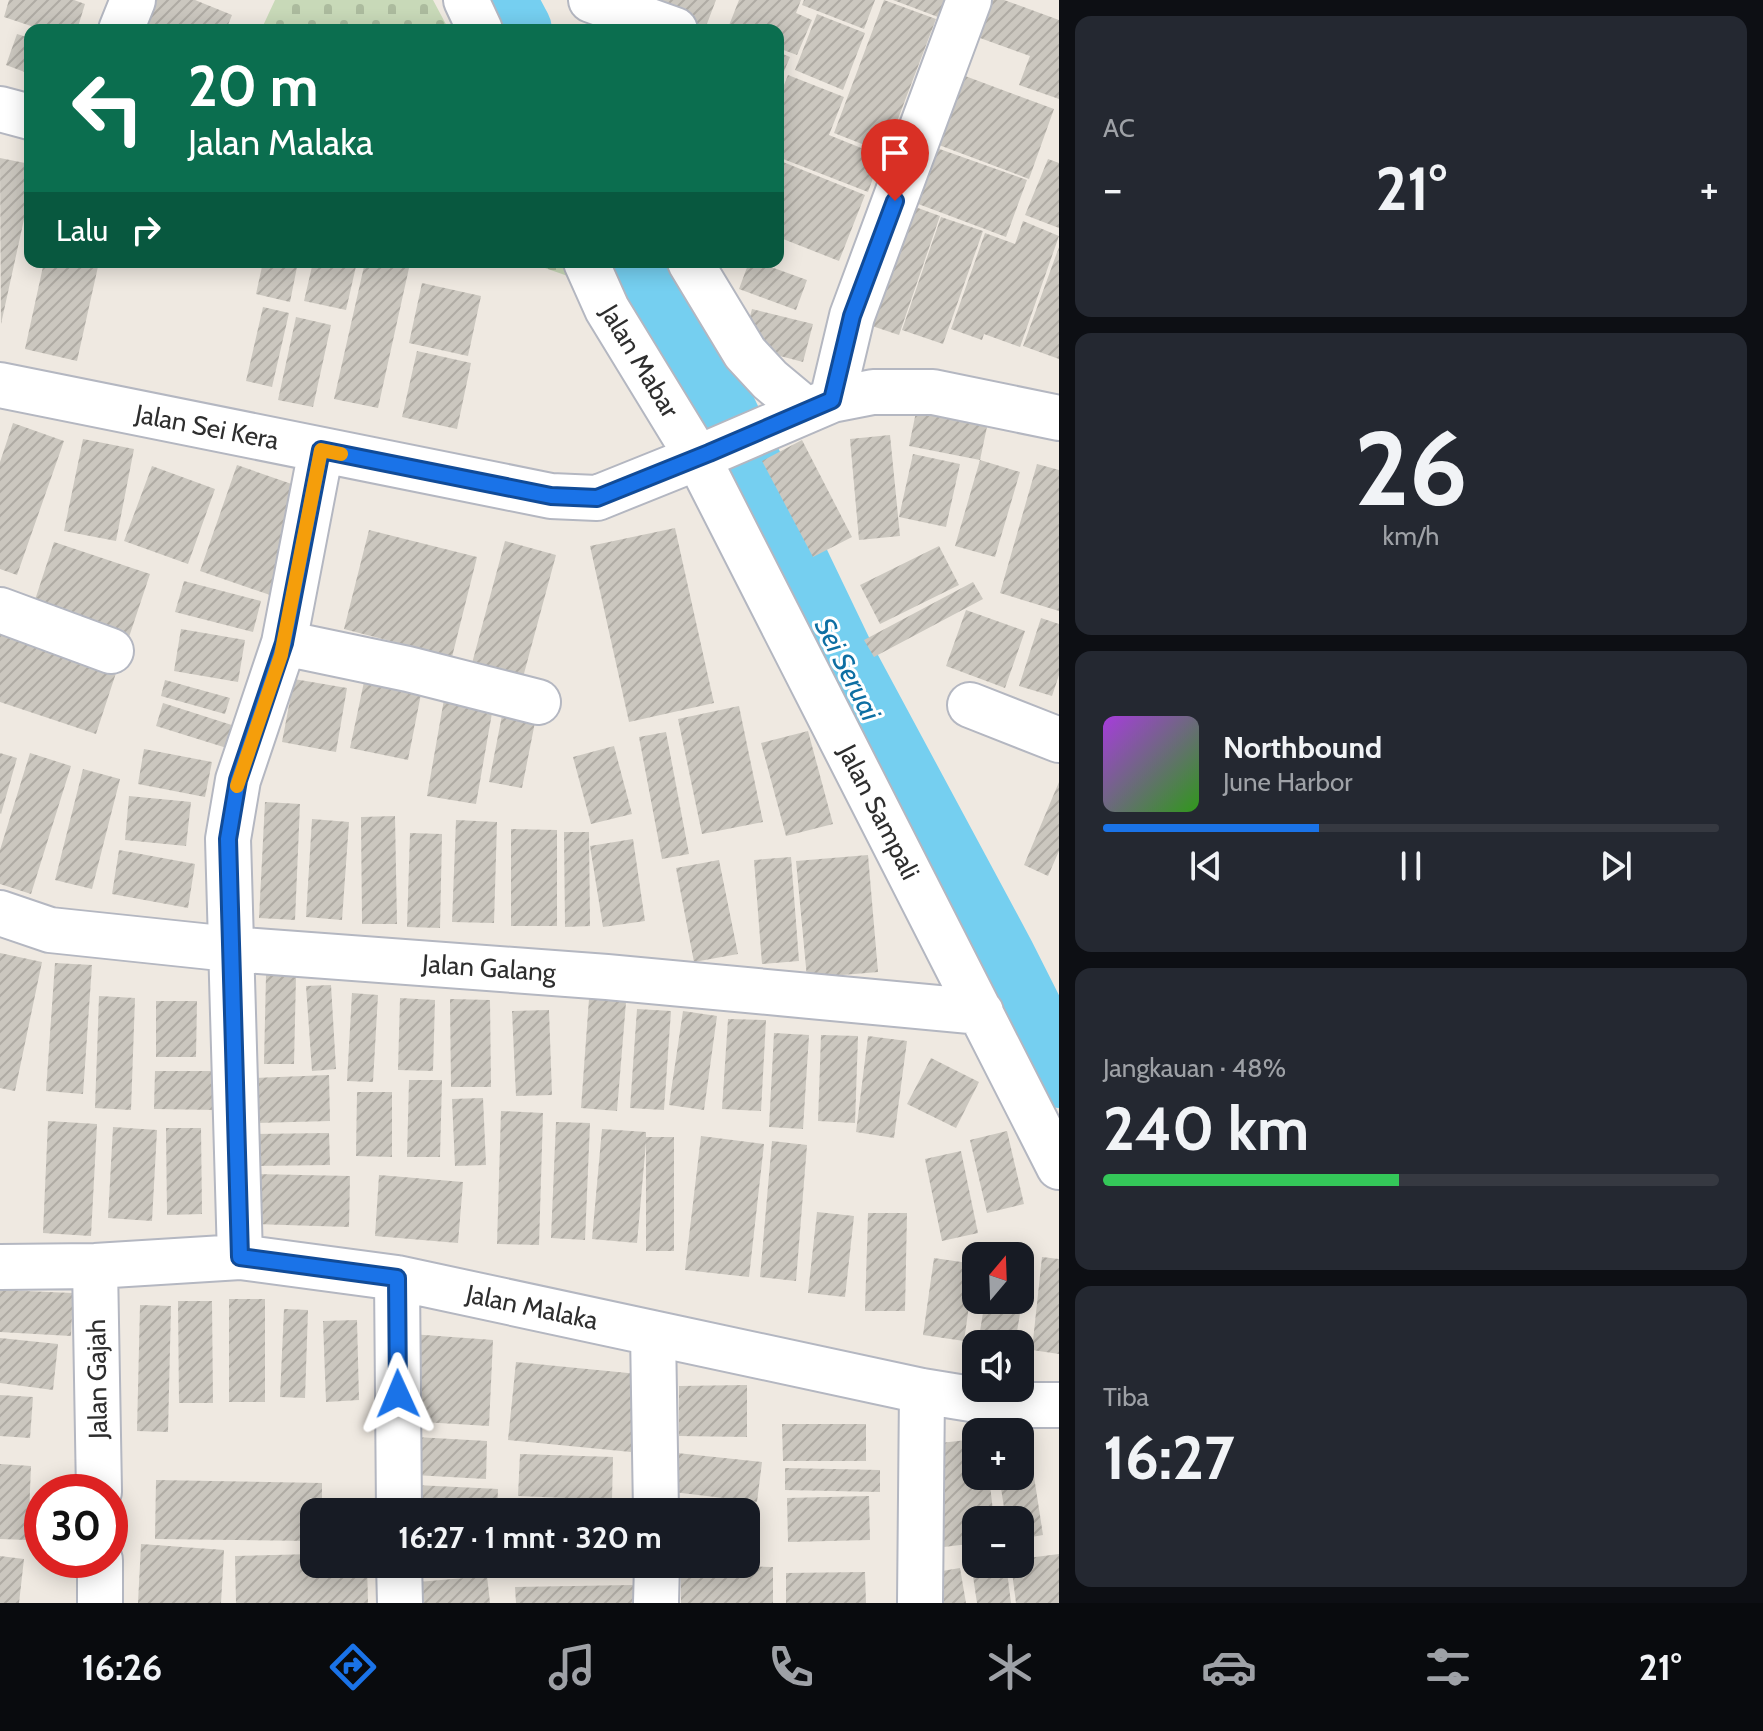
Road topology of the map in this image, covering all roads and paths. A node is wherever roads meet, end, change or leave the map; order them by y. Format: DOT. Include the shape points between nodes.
graph roads {
  1 [pos="133,0"];
  2 [pos="466,0"];
  3 [pos="591,0"];
  4 [pos="969,0"];
  5 [pos="123,24"];
  6 [pos="477,24"];
  7 [pos="658,24"];
  8 [pos="0,109"];
  9 [pos="24,115"];
  10 [pos="589,268"];
  11 [pos="694,268"];
  12 [pos="0,385"];
  13 [pos="810,409"];
  14 [pos="1056,410"];
  15 [pos="321,450"];
  16 [pos="703,456"];
  17 [pos="0,610"];
  18 [pos="284,643"];
  19 [pos="111,651"];
  20 [pos="538,702"];
  21 [pos="970,705"];
  22 [pos="1059,740"];
  23 [pos="0,913"];
  24 [pos="230,949"];
  25 [pos="981,1012"];
  26 [pos="1059,1167"];
  27 [pos="240,1257"];
  28 [pos="95,1266"];
  29 [pos="0,1267"];
  30 [pos="397,1278"];
  31 [pos="653,1333"];
  32 [pos="922,1391"];
  33 [pos="1059,1405"];
  34 [pos="99,1474"];
  35 [pos="399,1498"];
  36 [pos="656,1498"];
  37 [pos="100,1578"];
  38 [pos="399,1578"];
  39 [pos="657,1578"];
  40 [pos="100,1603"];
  41 [pos="400,1603"];
  42 [pos="656,1603"];
  43 [pos="920,1603"];
  1 -- 5 [label="street"];
  2 -- 6 [label="street"];
  3 -- 7 [label="street"];
  4 -- 13 [label="street" via="852,316"];
  8 -- 9 [label="street"];
  10 -- 16 [label="street, Jalan Mabar" via="607,309"];
  11 -- 13 [label="street" via="745,353 770,380"];
  12 -- 15 [label="street, Jalan Sei Kera"];
  13 -- 14 [label="street, Jalan Sei Kera" via="873,392 933,392"];
  13 -- 16 [label="street, Jalan Sei Kera"];
  15 -- 16 [label="street, Jalan Sei Kera" via="551,496 597,498"];
  15 -- 18 [label="street"];
  16 -- 25 [label="street, Jalan Sampali"];
  17 -- 19 [label="street"];
  18 -- 20 [label="street"];
  18 -- 24 [label="street" via="238,780 228,839"];
  21 -- 22 [label="street"];
  23 -- 24 [label="street, Jalan Galang" via="50,930"];
  24 -- 25 [label="street, Jalan Galang"];
  24 -- 27 [label="street"];
  25 -- 26 [label="street, Jalan Sampali"];
  27 -- 28 [label="street, Jalan Malaka"];
  27 -- 30 [label="street, Jalan Malaka"];
  28 -- 29 [label="street, Jalan Malaka"];
  28 -- 34 [label="street, Jalan Gajah"];
  30 -- 31 [label="street, Jalan Malaka"];
  30 -- 35 [label="street"];
  31 -- 32 [label="street, Jalan Malaka"];
  31 -- 36 [label="street"];
  32 -- 33 [label="street, Jalan Malaka" via="1008,1405"];
  32 -- 43 [label="street"];
  37 -- 40 [label="street"];
  38 -- 41 [label="street"];
  39 -- 42 [label="street"];
}
